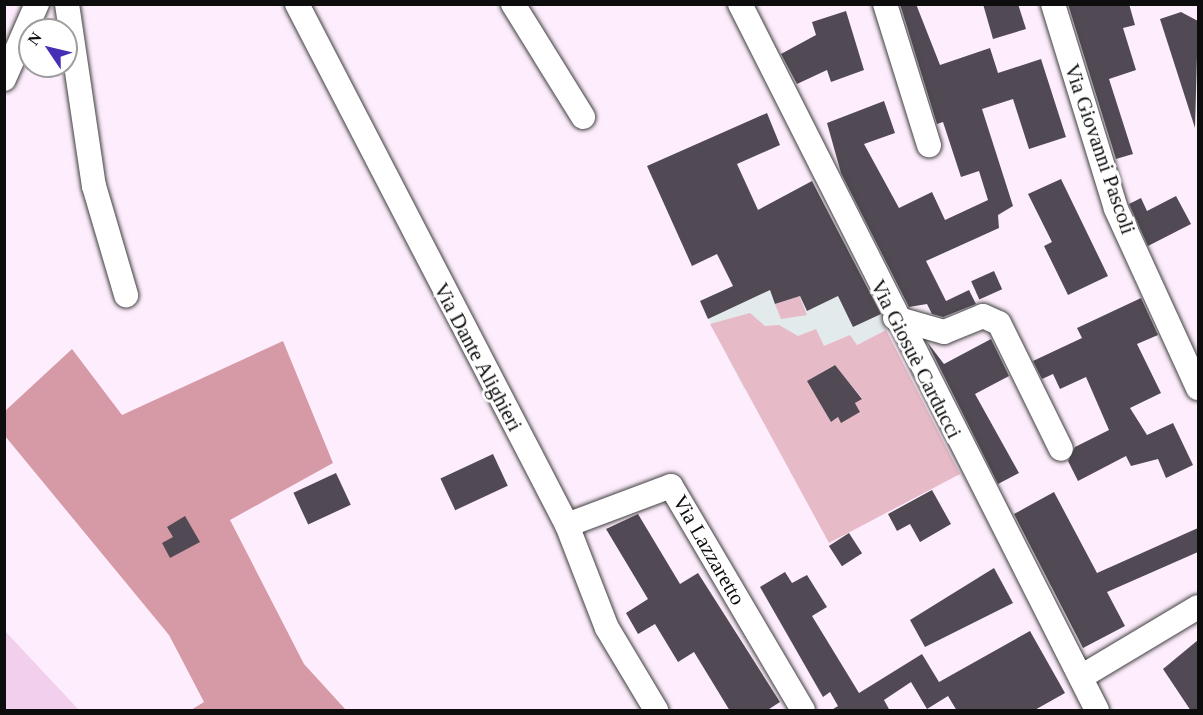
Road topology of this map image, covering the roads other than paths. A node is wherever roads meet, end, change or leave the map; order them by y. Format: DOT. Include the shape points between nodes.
graph roads {
  1 [pos="37,4"];
  2 [pos="67,4"];
  3 [pos="297,4"];
  4 [pos="513,4"];
  5 [pos="740,4"];
  6 [pos="885,4"];
  7 [pos="1053,4"];
  8 [pos="4,79"];
  9 [pos="583,117"];
  10 [pos="929,146"];
  11 [pos="126,295"];
  12 [pos="895,318"];
  13 [pos="1198,388"];
  14 [pos="1061,449"];
  15 [pos="567,525"];
  16 [pos="1198,607"];
  17 [pos="1081,677"];
  18 [pos="656,711"];
  19 [pos="803,711"];
  20 [pos="1098,711"];
  1 -- 8 [label="street"];
  2 -- 11 [label="street" via="94,186"];
  3 -- 15 [label="street, Via Dante Alighieri"];
  4 -- 9 [label="street"];
  5 -- 12 [label="street, Via Giosuè Carducci"];
  6 -- 10 [label="street"];
  7 -- 13 [label="street, Via Giovanni Pascoli" via="1116,209"];
  12 -- 14 [label="street" via="944,332 983,316 999,323"];
  12 -- 17 [label="street, Via Giosuè Carducci"];
  15 -- 18 [label="street, Via Dante Alighieri" via="606,628"];
  15 -- 19 [label="street, Via Lazzaretto" via="671,486"];
  16 -- 17 [label="street"];
  17 -- 20 [label="street, Via Giosuè Carducci"];
}
